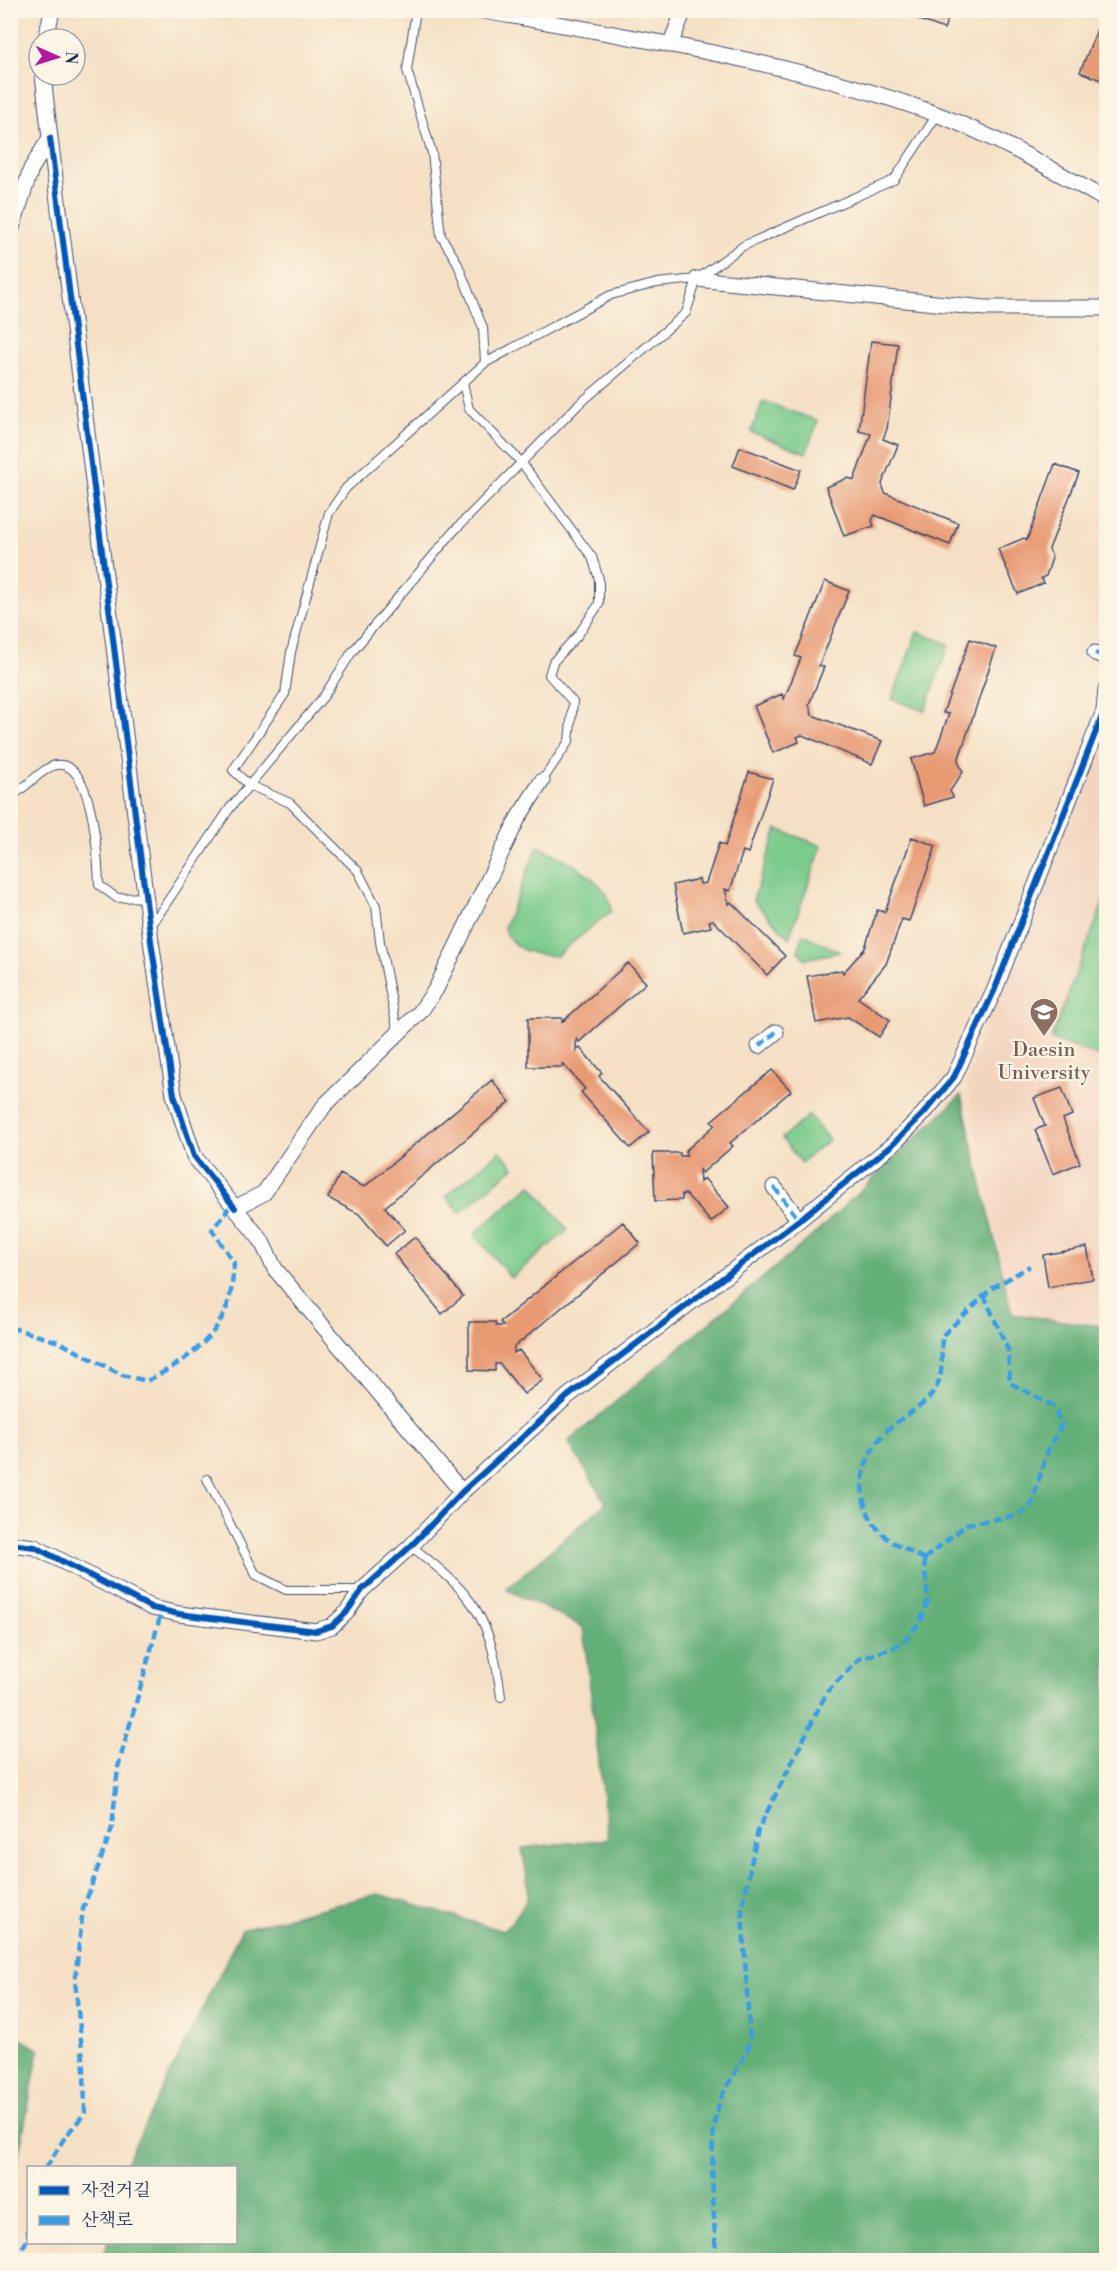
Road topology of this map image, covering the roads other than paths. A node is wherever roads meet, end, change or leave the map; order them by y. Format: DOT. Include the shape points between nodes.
graph roads {
  1 [pos="52,10"];
  2 [pos="416,10"];
  3 [pos="479,10"];
  4 [pos="684,10"];
  5 [pos="48,27"];
  6 [pos="670,45"];
  7 [pos="44,87"];
  8 [pos="937,115"];
  9 [pos="50,138"];
  10 [pos="1107,200"];
  11 [pos="10,234"];
  12 [pos="697,279"];
  13 [pos="1107,308"];
  14 [pos="485,363"];
  15 [pos="463,383"];
  16 [pos="521,462"];
  17 [pos="1107,689"];
  18 [pos="542,781"];
  19 [pos="249,785"];
  20 [pos="10,797"];
  21 [pos="146,897"];
  22 [pos="150,927"];
  23 [pos="776,1032"];
  24 [pos="398,1033"];
  25 [pos="759,1046"];
  26 [pos="774,1187"];
  27 [pos="235,1208"];
  28 [pos="799,1220"];
  29 [pos="207,1479"];
  30 [pos="462,1492"];
  31 [pos="10,1544"];
  32 [pos="411,1546"];
  33 [pos="362,1590"];
  34 [pos="501,1697"];
  1 -- 5 [label="street"];
  2 -- 14 [label="lane" via="407,70 432,153 441,236 457,262 483,328"];
  3 -- 6 [label="street"];
  4 -- 6 [label="street"];
  6 -- 8 [label="street" via="844,84"];
  7 -- 9 [label="street"];
  8 -- 10 [label="street" via="1042,163"];
  8 -- 12 [label="lane" via="894,180 743,246"];
  9 -- 11 [label="street" via="31,169"];
  9 -- 21 [label="street"];
  12 -- 13 [label="street" via="985,308"];
  12 -- 14 [label="lane" via="657,283 611,295"];
  12 -- 16 [label="lane" via="686,313 577,406"];
  14 -- 15 [label="lane"];
  15 -- 16 [label="lane" via="469,409"];
  15 -- 19 [label="lane" via="346,488 329,513 291,652 285,694 233,770"];
  16 -- 18 [label="lane" via="592,557 599,579 599,604 553,662 549,675 573,702 569,741"];
  16 -- 19 [label="lane" via="453,532 352,652 324,696"];
  17 -- 28 [label="street" via="1104,711 995,989 954,1077 892,1145"];
  18 -- 24 [label="street" via="511,832 436,989"];
  19 -- 22 [label="lane"];
  19 -- 24 [label="lane" via="290,802 358,871 376,906"];
  20 -- 21 [label="lane" via="53,765 75,771 90,804 99,885 117,898"];
  21 -- 22 [label="street"];
  22 -- 27 [label="street" via="174,1095 194,1156"];
  23 -- 25 [label="street"];
  24 -- 27 [label="street" via="324,1106 264,1192"];
  26 -- 28 [label="street"];
  27 -- 30 [label="street" via="261,1240 275,1269"];
  28 -- 30 [label="street" via="568,1396"];
  29 -- 33 [label="lane" via="256,1575 286,1590"];
  30 -- 32 [label="street"];
  31 -- 33 [label="street" via="35,1547 152,1608 191,1616 316,1631 332,1626"];
  32 -- 33 [label="street"];
  32 -- 34 [label="lane" via="460,1587 479,1614 495,1647"];
}
